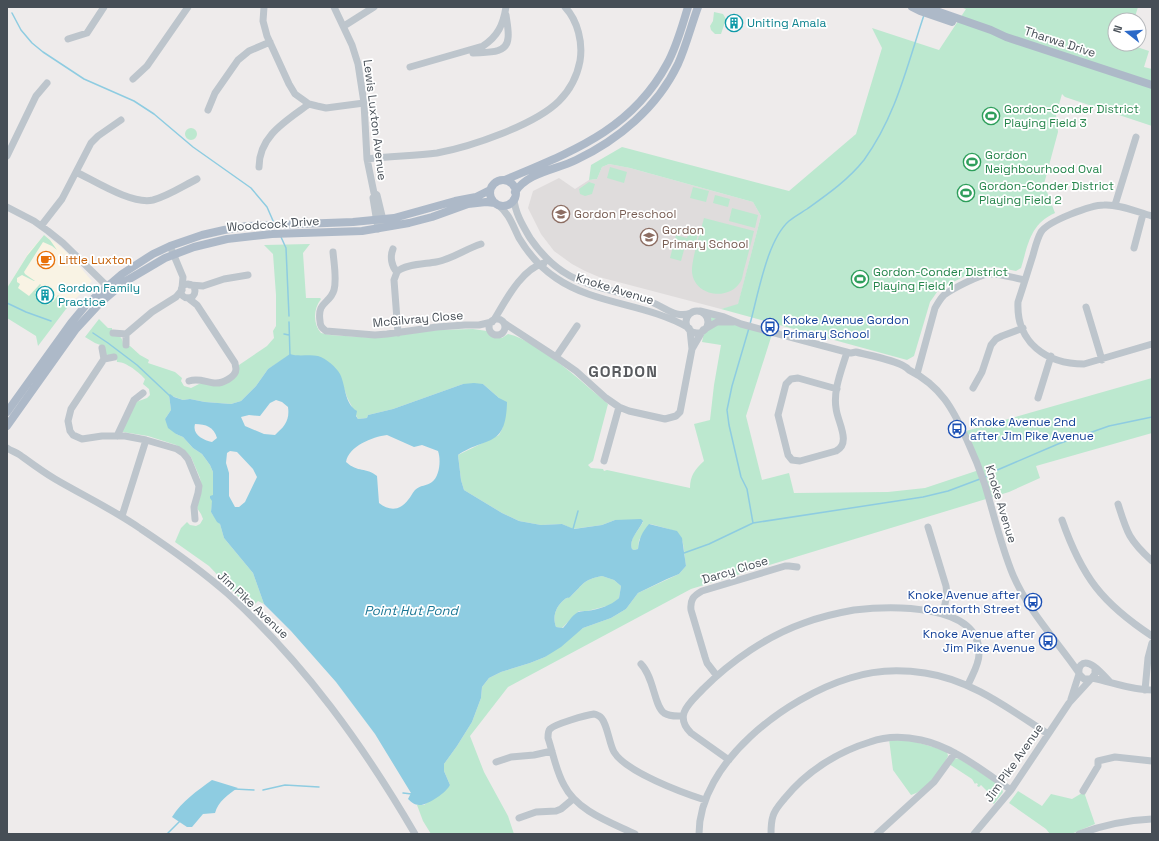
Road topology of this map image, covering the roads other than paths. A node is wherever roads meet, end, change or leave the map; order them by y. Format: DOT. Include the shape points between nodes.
graph roads {
  1 [pos="104,7"];
  2 [pos="188,7"];
  3 [pos="264,7"];
  4 [pos="334,7"];
  5 [pos="374,7"];
  6 [pos="506,7"];
  7 [pos="565,7"];
  8 [pos="688,7"];
  9 [pos="698,7"];
  10 [pos="912,7"];
  11 [pos="925,7"];
  12 [pos="936,14"];
  13 [pos="344,26"];
  14 [pos="68,39"];
  15 [pos="270,42"];
  16 [pos="456,55"];
  17 [pos="410,67"];
  18 [pos="133,78"];
  19 [pos="47,83"];
  20 [pos="1152,85"];
  21 [pos="364,103"];
  22 [pos="308,104"];
  23 [pos="208,110"];
  24 [pos="121,120"];
  25 [pos="1136,137"];
  26 [pos="7,156"];
  27 [pos="367,158"];
  28 [pos="260,168"];
  29 [pos="76,172"];
  30 [pos="197,179"];
  31 [pos="505,180"];
  32 [pos="490,190"];
  33 [pos="514,195"];
  34 [pos="497,204"];
  35 [pos="1115,205"];
  36 [pos="7,207"];
  37 [pos="1144,214"];
  38 [pos="1152,216"];
  39 [pos="381,225"];
  40 [pos="41,226"];
  41 [pos="481,244"];
  42 [pos="1134,248"];
  43 [pos="393,249"];
  44 [pos="172,250"];
  45 [pos="333,252"];
  46 [pos="541,252"];
  47 [pos="552,263"];
  48 [pos="540,264"];
  49 [pos="396,272"];
  50 [pos="248,275"];
  51 [pos="183,277"];
  52 [pos="1025,280"];
  53 [pos="190,285"];
  54 [pos="203,286"];
  55 [pos="182,289"];
  56 [pos="107,290"];
  57 [pos="195,293"];
  58 [pos="176,297"];
  59 [pos="186,298"];
  60 [pos="197,305"];
  61 [pos="502,307"];
  62 [pos="1086,307"];
  63 [pos="700,312"];
  64 [pos="691,313"];
  65 [pos="493,321"];
  66 [pos="503,322"];
  67 [pos="733,322"];
  68 [pos="479,326"];
  69 [pos="577,326"];
  70 [pos="1023,328"];
  71 [pos="689,329"];
  72 [pos="704,330"];
  73 [pos="491,332"];
  74 [pos="503,332"];
  75 [pos="113,333"];
  76 [pos="398,333"];
  77 [pos="518,333"];
  78 [pos="126,334"];
  79 [pos="1152,344"];
  80 [pos="126,345"];
  81 [pos="102,348"];
  82 [pos="692,349"];
  83 [pos="849,353"];
  84 [pos="1051,356"];
  85 [pos="114,357"];
  86 [pos="556,357"];
  87 [pos="104,359"];
  88 [pos="1102,360"];
  89 [pos="917,374"];
  90 [pos="190,381"];
  91 [pos="973,388"];
  92 [pos="837,389"];
  93 [pos="143,393"];
  94 [pos="1038,398"];
  95 [pos="619,407"];
  96 [pos="7,412"];
  97 [pos="7,426"];
  98 [pos="117,436"];
  99 [pos="146,440"];
  100 [pos="7,441"];
  101 [pos="7,448"];
  102 [pos="17,453"];
  103 [pos="604,461"];
  104 [pos="1118,504"];
  105 [pos="122,516"];
  106 [pos="195,519"];
  107 [pos="1062,520"];
  108 [pos="928,527"];
  109 [pos="1152,561"];
  110 [pos="797,567"];
  111 [pos="943,614"];
  112 [pos="1152,636"];
  113 [pos="1152,643"];
  114 [pos="1065,654"];
  115 [pos="1083,663"];
  116 [pos="641,664"];
  117 [pos="1095,668"];
  118 [pos="1079,674"];
  119 [pos="717,676"];
  120 [pos="1091,678"];
  121 [pos="1110,682"];
  122 [pos="968,685"];
  123 [pos="1149,690"];
  124 [pos="1069,703"];
  125 [pos="683,716"];
  126 [pos="1048,734"];
  127 [pos="552,751"];
  128 [pos="955,753"];
  129 [pos="729,760"];
  130 [pos="1152,761"];
  131 [pos="496,762"];
  132 [pos="1011,790"];
  133 [pos="1083,791"];
  134 [pos="573,799"];
  135 [pos="705,800"];
  136 [pos="519,818"];
  137 [pos="1152,819"];
  138 [pos="630,833"];
  139 [pos="1084,833"];
  140 [pos="415,834"];
  141 [pos="699,834"];
  142 [pos="771,834"];
  143 [pos="876,834"];
  144 [pos="974,834"];
  1 -- 14 [label="street" via="87,33"];
  2 -- 18 [label="street" via="147,66"];
  3 -- 15 [label="street" via="263,21"];
  4 -- 13 [label="street, Lewis Luxton Avenue"];
  5 -- 13 [label="street"];
  6 -- 16 [label="street" via="500,29 491,40 478,49"];
  6 -- 16 [label="street" via="509,37 504,47 493,52"];
  7 -- 27 [label="street" via="574,21 580,38 580,58 578,70 570,87 548,110 509,130 457,149"];
  8 -- 31 [label="main road" via="668,63 645,97 630,112 597,138 567,154"];
  9 -- 33 [label="main road" via="677,65 667,84 647,109 613,139 576,160 532,177 525,181"];
  10 -- 12 [label="main road, Tharwa Drive"];
  11 -- 12 [label="main road, Tharwa Drive"];
  12 -- 20 [label="main road, Tharwa Drive" via="989,34 1006,37"];
  13 -- 21 [label="street, Lewis Luxton Avenue" via="358,64"];
  15 -- 22 [label="street" via="293,90"];
  15 -- 23 [label="street" via="249,51 238,60 215,93"];
  16 -- 17 [label="street"];
  19 -- 26 [label="street" via="36,96"];
  21 -- 22 [label="street" via="326,108"];
  21 -- 27 [label="street, Lewis Luxton Avenue"];
  22 -- 28 [label="street" via="272,135 261,151"];
  24 -- 29 [label="street" via="91,143"];
  25 -- 35 [label="street"];
  27 -- 39 [label="street, Lewis Luxton Avenue" via="374,193 372,196"];
  29 -- 30 [label="street" via="126,197 140,201 157,198"];
  29 -- 40 [label="street" via="62,199"];
  31 -- 32 [label="main road" via="497,181"];
  31 -- 33 [label="main road" via="513,186"];
  32 -- 34 [label="main road" via="491,197"];
  32 -- 39 [label="main road, Woodcock Drive" via="476,197 455,201"];
  33 -- 34 [label="main road" via="509,204"];
  33 -- 46 [label="street, Knoke Avenue" via="514,206 521,221"];
  34 -- 39 [label="main road, Woodcock Drive" via="468,204 432,217"];
  34 -- 48 [label="street, Knoke Avenue" via="506,212 528,252"];
  35 -- 37 [label="street"];
  35 -- 52 [label="street" via="1103,204 1092,207 1049,224 1037,240"];
  36 -- 40 [label="street"];
  37 -- 38 [label="street"];
  37 -- 42 [label="street"];
  39 -- 44 [label="main road, Woodcock Drive" via="362,231 272,234 227,239"];
  39 -- 44 [label="main road, Woodcock Drive" via="268,225 224,230 202,235"];
  40 -- 56 [label="street" via="91,270"];
  41 -- 49 [label="street" via="449,259"];
  43 -- 49 [label="street" via="392,267"];
  44 -- 51 [label="street"];
  44 -- 56 [label="main road, Woodcock Drive" via="136,264"];
  45 -- 76 [label="street, McGilvray Close" via="335,285 331,296 320,310 322,328 330,332 375,335"];
  46 -- 47 [label="street, Knoke Avenue"];
  46 -- 48 [label="street"];
  47 -- 48 [label="street"];
  47 -- 64 [label="street, Knoke Avenue" via="588,285 651,302 675,314"];
  48 -- 61 [label="street" via="514,288"];
  48 -- 71 [label="street, Knoke Avenue" via="556,278 575,289 657,313"];
  49 -- 76 [label="street" via="394,280"];
  50 -- 54 [label="street"];
  51 -- 53 [label="street"];
  51 -- 55 [label="street"];
  52 -- 70 [label="street" via="1018,302"];
  52 -- 89 [label="street" via="987,274 938,301"];
  53 -- 54 [label="street"];
  53 -- 55 [label="street"];
  53 -- 57 [label="street" via="194,287"];
  54 -- 57 [label="street"];
  55 -- 58 [label="street"];
  55 -- 59 [label="street" via="182,294"];
  56 -- 96 [label="main road, Woodcock Drive" via="71,323"];
  56 -- 97 [label="main road, Woodcock Drive"];
  57 -- 59 [label="street" via="192,297"];
  57 -- 60 [label="street"];
  58 -- 59 [label="street"];
  58 -- 78 [label="street" via="152,312"];
  59 -- 60 [label="street"];
  60 -- 90 [label="street" via="236,368 235,374 219,383 194,379"];
  61 -- 65 [label="street"];
  61 -- 66 [label="street"];
  62 -- 88 [label="street"];
  63 -- 64 [label="street"];
  63 -- 67 [label="street, Knoke Avenue" via="724,317"];
  63 -- 72 [label="street" via="707,319"];
  64 -- 71 [label="street" via="686,322"];
  65 -- 66 [label="street"];
  65 -- 68 [label="street, McGilvray Close"];
  65 -- 73 [label="street"];
  66 -- 74 [label="street"];
  66 -- 77 [label="street"];
  67 -- 72 [label="street, Knoke Avenue" via="718,322"];
  67 -- 83 [label="street, Knoke Avenue"];
  68 -- 73 [label="street, McGilvray Close"];
  68 -- 76 [label="street, McGilvray Close" via="465,325"];
  69 -- 86 [label="street"];
  70 -- 84 [label="street" via="1036,350"];
  70 -- 91 [label="street" via="996,339"];
  71 -- 72 [label="street" via="698,332"];
  71 -- 82 [label="street"];
  72 -- 82 [label="street"];
  73 -- 74 [label="street" via="496,335"];
  74 -- 77 [label="street"];
  75 -- 78 [label="street"];
  77 -- 86 [label="street"];
  78 -- 80 [label="street"];
  79 -- 88 [label="street"];
  81 -- 87 [label="street"];
  82 -- 95 [label="street" via="680,412 676,416 662,419"];
  83 -- 89 [label="street, Knoke Avenue"];
  83 -- 92 [label="street"];
  84 -- 88 [label="street" via="1074,364"];
  84 -- 94 [label="street"];
  85 -- 87 [label="street"];
  86 -- 95 [label="street"];
  87 -- 98 [label="street" via="71,409 68,427 73,435 82,439"];
  89 -- 114 [label="street, Knoke Avenue" via="934,386 956,414 985,484 1014,576 1036,616"];
  92 -- 92 [label="street" via="836,408 844,439 840,449 795,461 790,458 778,415 788,381 798,378"];
  93 -- 98 [label="street" via="134,400"];
  95 -- 103 [label="street"];
  98 -- 99 [label="street"];
  99 -- 105 [label="street"];
  99 -- 106 [label="street" via="177,449 188,459 199,486 194,507"];
  100 -- 102 [label="street, Jim Pike Avenue"];
  101 -- 102 [label="street, Jim Pike Avenue"];
  102 -- 105 [label="street, Jim Pike Avenue" via="56,480"];
  104 -- 109 [label="street" via="1128,534"];
  105 -- 140 [label="street, Jim Pike Avenue" via="175,552 217,585 283,648 346,726"];
  107 -- 112 [label="street" via="1071,546 1094,586 1129,621"];
  108 -- 111 [label="street" via="946,586"];
  110 -- 119 [label="street, Darcy Close" via="785,566 702,591 692,599 691,610 705,657"];
  111 -- 119 [label="street" via="876,608 823,617 794,627 765,642"];
  111 -- 122 [label="street" via="953,617 969,628 978,644 978,661"];
  113 -- 123 [label="street" via="1148,658"];
  114 -- 115 [label="street, Knoke Avenue"];
  114 -- 118 [label="street, Knoke Avenue"];
  115 -- 117 [label="street" via="1090,663"];
  115 -- 118 [label="street" via="1079,668"];
  116 -- 125 [label="street" via="650,676 660,709 666,714"];
  117 -- 120 [label="street" via="1095,674"];
  117 -- 121 [label="street"];
  118 -- 120 [label="street" via="1084,679"];
  118 -- 124 [label="street, Jim Pike Avenue"];
  119 -- 125 [label="street" via="688,704"];
  120 -- 121 [label="street"];
  120 -- 124 [label="street, Jim Pike Avenue"];
  121 -- 123 [label="street"];
  122 -- 126 [label="street"];
  122 -- 129 [label="street" via="932,674 904,670 876,672 850,678 809,695 778,713 752,735"];
  124 -- 126 [label="street, Jim Pike Avenue"];
  125 -- 129 [label="street" via="691,733"];
  126 -- 132 [label="street, Jim Pike Avenue"];
  127 -- 131 [label="street" via="511,757"];
  127 -- 134 [label="street" via="563,784"];
  127 -- 135 [label="street" via="548,738 551,728 597,715 603,719 614,752 626,765 677,791"];
  128 -- 132 [label="street"];
  128 -- 142 [label="street" via="935,744 906,738 884,738 855,747 828,760 791,790 773,815"];
  128 -- 143 [label="street" via="934,782"];
  129 -- 135 [label="street" via="714,781"];
  130 -- 133 [label="street" via="1115,757 1098,761 1098,766"];
  132 -- 144 [label="street, Jim Pike Avenue"];
  134 -- 136 [label="street" via="556,811 536,812"];
  134 -- 138 [label="street" via="586,810"];
  135 -- 141 [label="street"];
  137 -- 139 [label="street" via="1124,822"];
}
